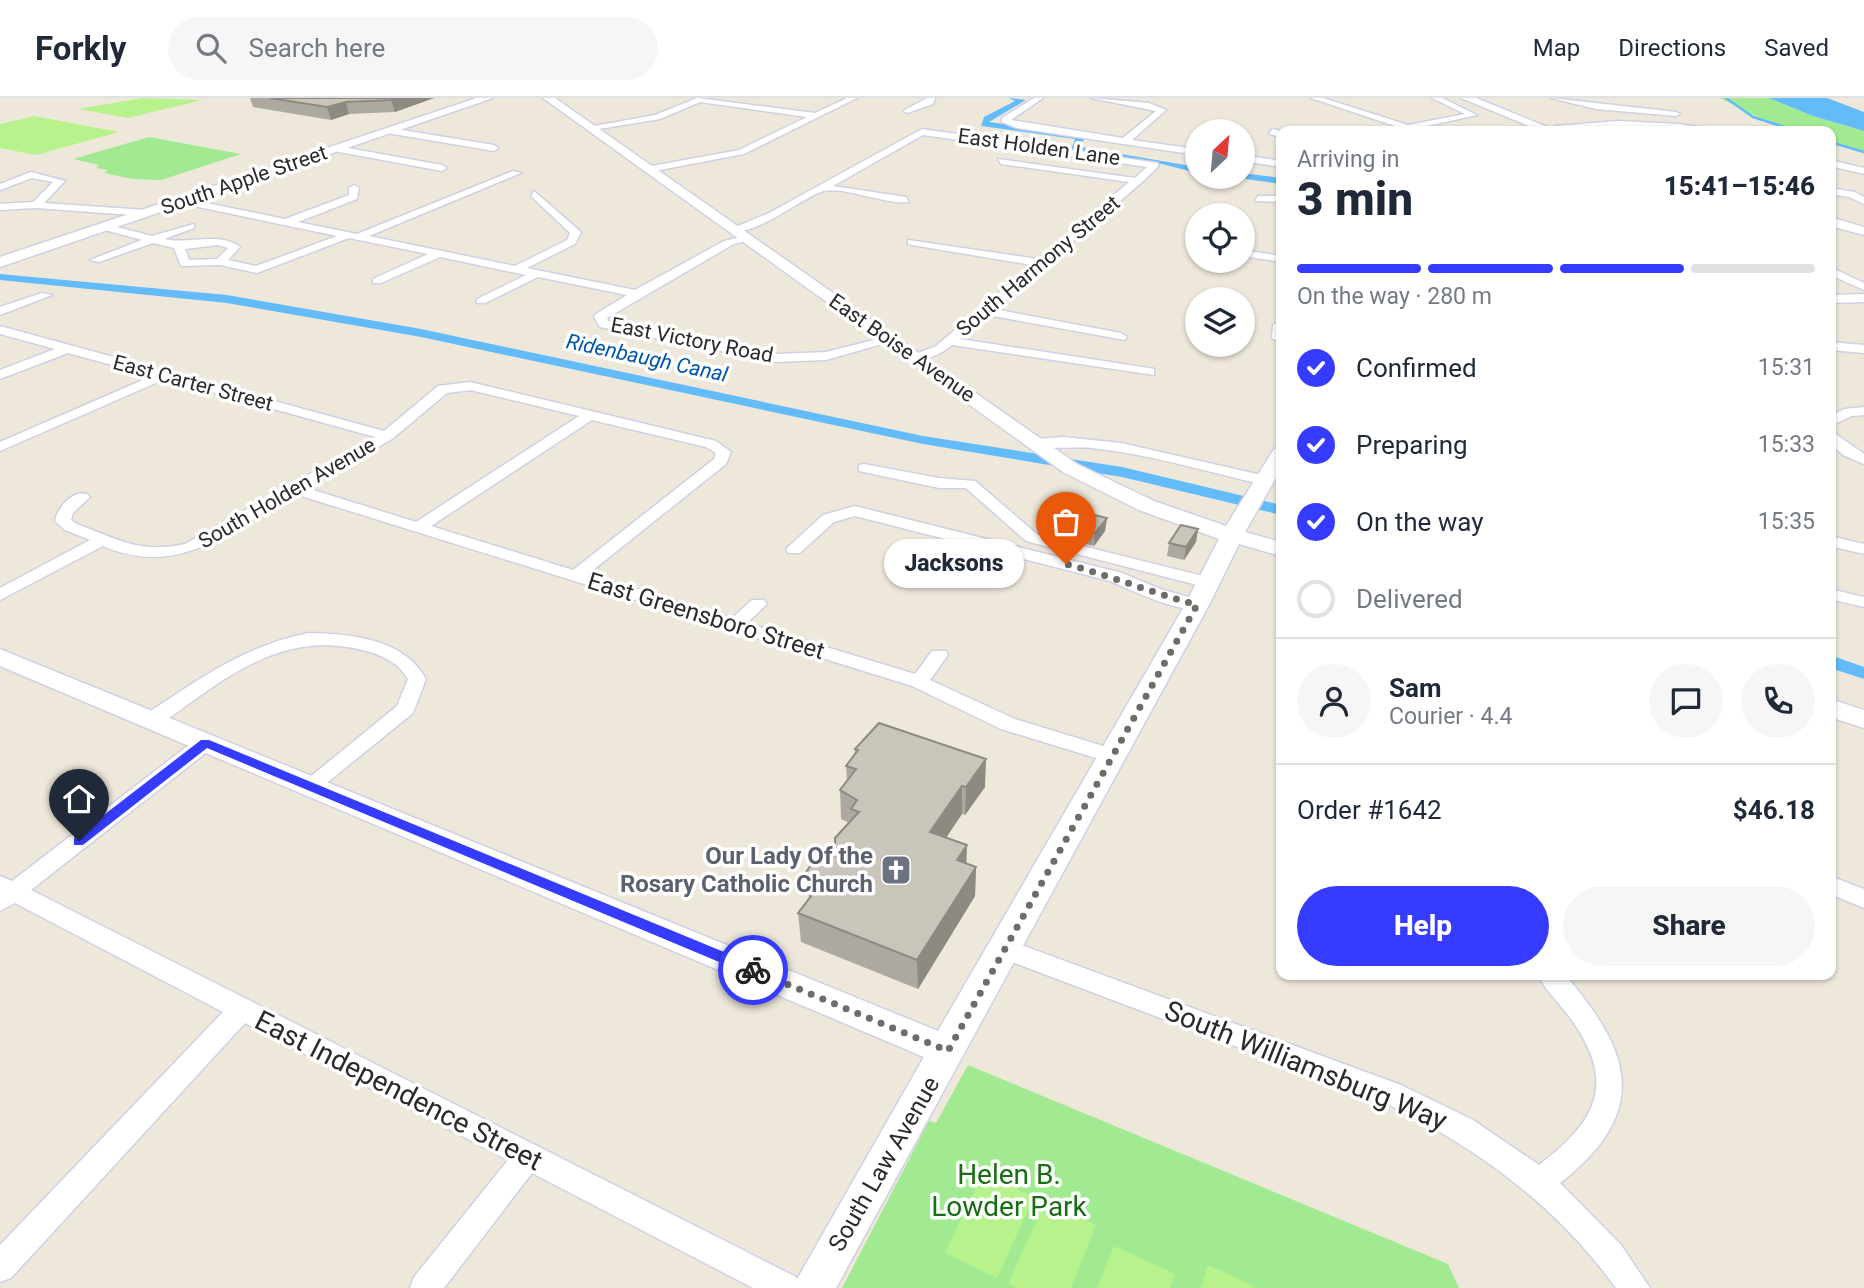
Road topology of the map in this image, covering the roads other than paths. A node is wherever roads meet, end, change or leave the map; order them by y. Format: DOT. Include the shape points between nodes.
graph roads {
  1 [pos="488,98"];
  2 [pos="548,98"];
  3 [pos="853,98"];
  4 [pos="931,98"];
  5 [pos="1039,98"];
  6 [pos="1095,98"];
  7 [pos="1315,98"];
  8 [pos="1436,98"];
  9 [pos="1466,98"];
  10 [pos="1559,99"];
  11 [pos="1360,100"];
  12 [pos="1669,104"];
  13 [pos="1340,106"];
  14 [pos="1316,110"];
  15 [pos="907,111"];
  16 [pos="1682,115"];
  17 [pos="816,116"];
  18 [pos="1401,126"];
  19 [pos="1429,126"];
  20 [pos="1542,126"];
  21 [pos="1559,126"];
  22 [pos="1608,126"];
  23 [pos="1686,126"];
  24 [pos="593,127"];
  25 [pos="390,131"];
  26 [pos="1126,140"];
  27 [pos="494,148"];
  28 [pos="337,149"];
  29 [pos="1185,150"];
  30 [pos="1255,160"];
  31 [pos="1001,161"];
  32 [pos="1276,163"];
  33 [pos="1836,164"];
  34 [pos="1155,165"];
  35 [pos="442,168"];
  36 [pos="649,169"];
  37 [pos="1864,171"];
  38 [pos="516,173"];
  39 [pos="1138,181"];
  40 [pos="0,187"];
  41 [pos="822,187"];
  42 [pos="354,188"];
  43 [pos="1836,192"];
  44 [pos="1864,193"];
  45 [pos="534,194"];
  46 [pos="1852,194"];
  47 [pos="1276,199"];
  48 [pos="1258,200"];
  49 [pos="182,201"];
  50 [pos="1864,201"];
  51 [pos="36,205"];
  52 [pos="0,207"];
  53 [pos="892,208"];
  54 [pos="146,213"];
  55 [pos="286,223"];
  56 [pos="1836,223"];
  57 [pos="190,226"];
  58 [pos="105,227"];
  59 [pos="736,229"];
  60 [pos="1864,231"];
  61 [pos="353,236"];
  62 [pos="749,238"];
  63 [pos="153,239"];
  64 [pos="912,242"];
  65 [pos="179,246"];
  66 [pos="438,254"];
  67 [pos="1255,255"];
  68 [pos="1276,258"];
  69 [pos="95,260"];
  70 [pos="0,262"];
  71 [pos="220,262"];
  72 [pos="1041,263"];
  73 [pos="515,270"];
  74 [pos="1836,273"];
  75 [pos="536,274"];
  76 [pos="377,281"];
  77 [pos="1864,287"];
  78 [pos="46,295"];
  79 [pos="637,295"];
  80 [pos="1864,298"];
  81 [pos="1836,299"];
  82 [pos="481,301"];
  83 [pos="0,311"];
  84 [pos="985,311"];
  85 [pos="0,330"];
  86 [pos="1121,337"];
  87 [pos="890,340"];
  88 [pos="950,341"];
  89 [pos="1836,347"];
  90 [pos="68,348"];
  91 [pos="1864,349"];
  92 [pos="914,357"];
  93 [pos="1149,372"];
  94 [pos="0,375"];
  95 [pos="164,375"];
  96 [pos="1864,411"];
  97 [pos="590,415"];
  98 [pos="1836,419"];
  99 [pos="387,436"];
  100 [pos="1836,440"];
  101 [pos="0,447"];
  102 [pos="1043,447"];
  103 [pos="1864,460"];
  104 [pos="1276,461"];
  105 [pos="864,468"];
  106 [pos="294,489"];
  107 [pos="82,497"];
  108 [pos="1249,506"];
  109 [pos="419,527"];
  110 [pos="103,540"];
  111 [pos="1276,542"];
  112 [pos="1836,542"];
  113 [pos="1864,548"];
  114 [pos="794,549"];
  115 [pos="577,575"];
  116 [pos="1203,594"];
  117 [pos="1836,595"];
  118 [pos="0,596"];
  119 [pos="1864,602"];
  120 [pos="758,604"];
  121 [pos="735,625"];
  122 [pos="939,655"];
  123 [pos="0,657"];
  124 [pos="919,682"];
  125 [pos="1836,709"];
  126 [pos="1864,719"];
  127 [pos="152,720"];
  128 [pos="205,743"];
  129 [pos="1112,756"];
  130 [pos="310,786"];
  131 [pos="1836,887"];
  132 [pos="4,893"];
  133 [pos="1864,900"];
  134 [pos="1005,949"];
  135 [pos="1554,980"];
  136 [pos="242,1009"];
  137 [pos="948,1051"];
  138 [pos="528,1156"];
  139 [pos="1540,1182"];
  140 [pos="0,1267"];
  141 [pos="425,1288"];
  142 [pos="785,1288"];
  143 [pos="813,1288"];
  144 [pos="1635,1288"];
  1 -- 25 [label="street, South Apple Street"];
  2 -- 24 [label="street, East Boise Avenue"];
  3 -- 17 [label="street"];
  4 -- 15 [label="street"];
  5 -- 26 [label="street" via="1005,118 1007,122"];
  6 -- 26 [label="street" via="1162,111"];
  7 -- 13 [label="street"];
  8 -- 19 [label="street" via="1473,115"];
  9 -- 20 [label="street"];
  10 -- 16 [label="street"];
  11 -- 13 [label="street"];
  12 -- 16 [label="street"];
  13 -- 14 [label="street"];
  13 -- 18 [label="street"];
  16 -- 23 [label="street"];
  17 -- 24 [label="street" via="699,100 657,117"];
  17 -- 36 [label="street" via="741,152"];
  21 -- 22 [label="street"];
  24 -- 36 [label="street, East Boise Avenue"];
  25 -- 27 [label="street"];
  25 -- 28 [label="street, South Apple Street"];
  26 -- 29 [label="street"];
  28 -- 35 [label="street"];
  28 -- 49 [label="street, South Apple Street"];
  30 -- 32 [label="street"];
  31 -- 39 [label="street"];
  33 -- 37 [label="street"];
  34 -- 39 [label="street, South Harmony Street"];
  34 -- 41 [label="street, East Holden Lane" via="922,132"];
  36 -- 59 [label="street, East Boise Avenue"];
  38 -- 61 [label="street"];
  39 -- 72 [label="street, South Harmony Street"];
  40 -- 51 [label="street" via="24,176 60,181"];
  41 -- 53 [label="street" via="909,198"];
  41 -- 59 [label="street" via="758,223"];
  42 -- 55 [label="street" via="354,197"];
  43 -- 46 [label="street"];
  44 -- 46 [label="street"];
  45 -- 73 [label="street" via="576,232 571,242"];
  46 -- 50 [label="street"];
  47 -- 48 [label="street"];
  49 -- 54 [label="street, South Apple Street"];
  49 -- 55 [label="street, East Victory Road"];
  51 -- 52 [label="street"];
  51 -- 54 [label="street"];
  54 -- 58 [label="street, South Apple Street"];
  55 -- 61 [label="street, East Victory Road"];
  56 -- 60 [label="street"];
  57 -- 63 [label="street"];
  58 -- 63 [label="street"];
  58 -- 70 [label="street, South Apple Street"];
  59 -- 62 [label="street, East Boise Avenue"];
  61 -- 66 [label="street, East Victory Road"];
  61 -- 71 [label="street" via="257,270"];
  62 -- 79 [label="street" via="728,243"];
  62 -- 87 [label="street, East Boise Avenue"];
  63 -- 65 [label="street"];
  63 -- 69 [label="street"];
  64 -- 72 [label="street"];
  65 -- 71 [label="street" via="185,264"];
  65 -- 71 [label="street" via="219,242 235,247"];
  66 -- 73 [label="street, East Victory Road"];
  66 -- 76 [label="street"];
  67 -- 68 [label="street"];
  72 -- 84 [label="street, South Harmony Street"];
  73 -- 75 [label="street, East Victory Road"];
  74 -- 77 [label="street"];
  75 -- 79 [label="street, East Victory Road"];
  75 -- 82 [label="street"];
  78 -- 83 [label="street"];
  79 -- 87 [label="street, East Victory Road" via="604,313 600,320 611,326 776,358 826,356"];
  80 -- 81 [label="street"];
  84 -- 86 [label="street"];
  84 -- 88 [label="street, South Harmony Street"];
  85 -- 90 [label="street, East Carter Street"];
  87 -- 92 [label="street, East Boise Avenue"];
  88 -- 92 [label="street, South Harmony Street"];
  88 -- 93 [label="street"];
  89 -- 91 [label="street"];
  90 -- 94 [label="street"];
  90 -- 95 [label="street, East Carter Street"];
  92 -- 102 [label="street, East Boise Avenue"];
  95 -- 99 [label="street, East Carter Street"];
  95 -- 101 [label="street"];
  96 -- 98 [label="street"];
  97 -- 99 [label="street, South Holden Avenue" via="456,386 429,398"];
  97 -- 109 [label="street"];
  97 -- 115 [label="street" via="711,444 724,452 721,461"];
  99 -- 106 [label="street, South Holden Avenue"];
  100 -- 103 [label="street"];
  102 -- 108 [label="street" via="1057,440 1102,445"];
  102 -- 108 [label="street, East Boise Avenue" via="1070,468 1148,507"];
  104 -- 108 [label="street, South Law Avenue"];
  105 -- 116 [label="street" via="970,484 1032,538"];
  106 -- 109 [label="street, East Greensboro Street"];
  106 -- 110 [label="street, South Holden Avenue" via="191,548 167,555 142,555"];
  107 -- 110 [label="street, South Holden Avenue" via="65,511 63,521"];
  108 -- 111 [label="street, East Boise Avenue"];
  108 -- 116 [label="street, South Law Avenue"];
  109 -- 115 [label="street, East Greensboro Street"];
  110 -- 118 [label="street"];
  112 -- 113 [label="street"];
  114 -- 116 [label="street" via="827,519 855,511 1116,577 1154,593"];
  115 -- 121 [label="street, East Greensboro Street"];
  116 -- 129 [label="street, South Law Avenue"];
  117 -- 119 [label="street"];
  120 -- 121 [label="street"];
  121 -- 124 [label="street, East Greensboro Street"];
  122 -- 124 [label="street"];
  123 -- 127 [label="street"];
  124 -- 129 [label="street, East Greensboro Street" via="1008,724"];
  125 -- 126 [label="street"];
  127 -- 128 [label="street"];
  127 -- 130 [label="street" via="241,661 305,636 354,641 411,666 417,679 406,709"];
  128 -- 130 [label="street"];
  128 -- 132 [label="street"];
  129 -- 134 [label="street, South Law Avenue"];
  130 -- 137 [label="street"];
  131 -- 133 [label="street"];
  132 -- 136 [label="street, East Independence Street"];
  134 -- 137 [label="street, South Law Avenue"];
  134 -- 139 [label="street, South Williamsburg Way" via="1413,1103 1494,1147"];
  135 -- 139 [label="street" via="1598,1037 1608,1062 1609,1088 1605,1116 1587,1142"];
  136 -- 138 [label="street, East Independence Street"];
  136 -- 140 [label="street"];
  137 -- 143 [label="street, South Law Avenue"];
  138 -- 141 [label="street"];
  138 -- 142 [label="street, East Independence Street"];
  139 -- 144 [label="street, South Williamsburg Way" via="1609,1250"];
}
